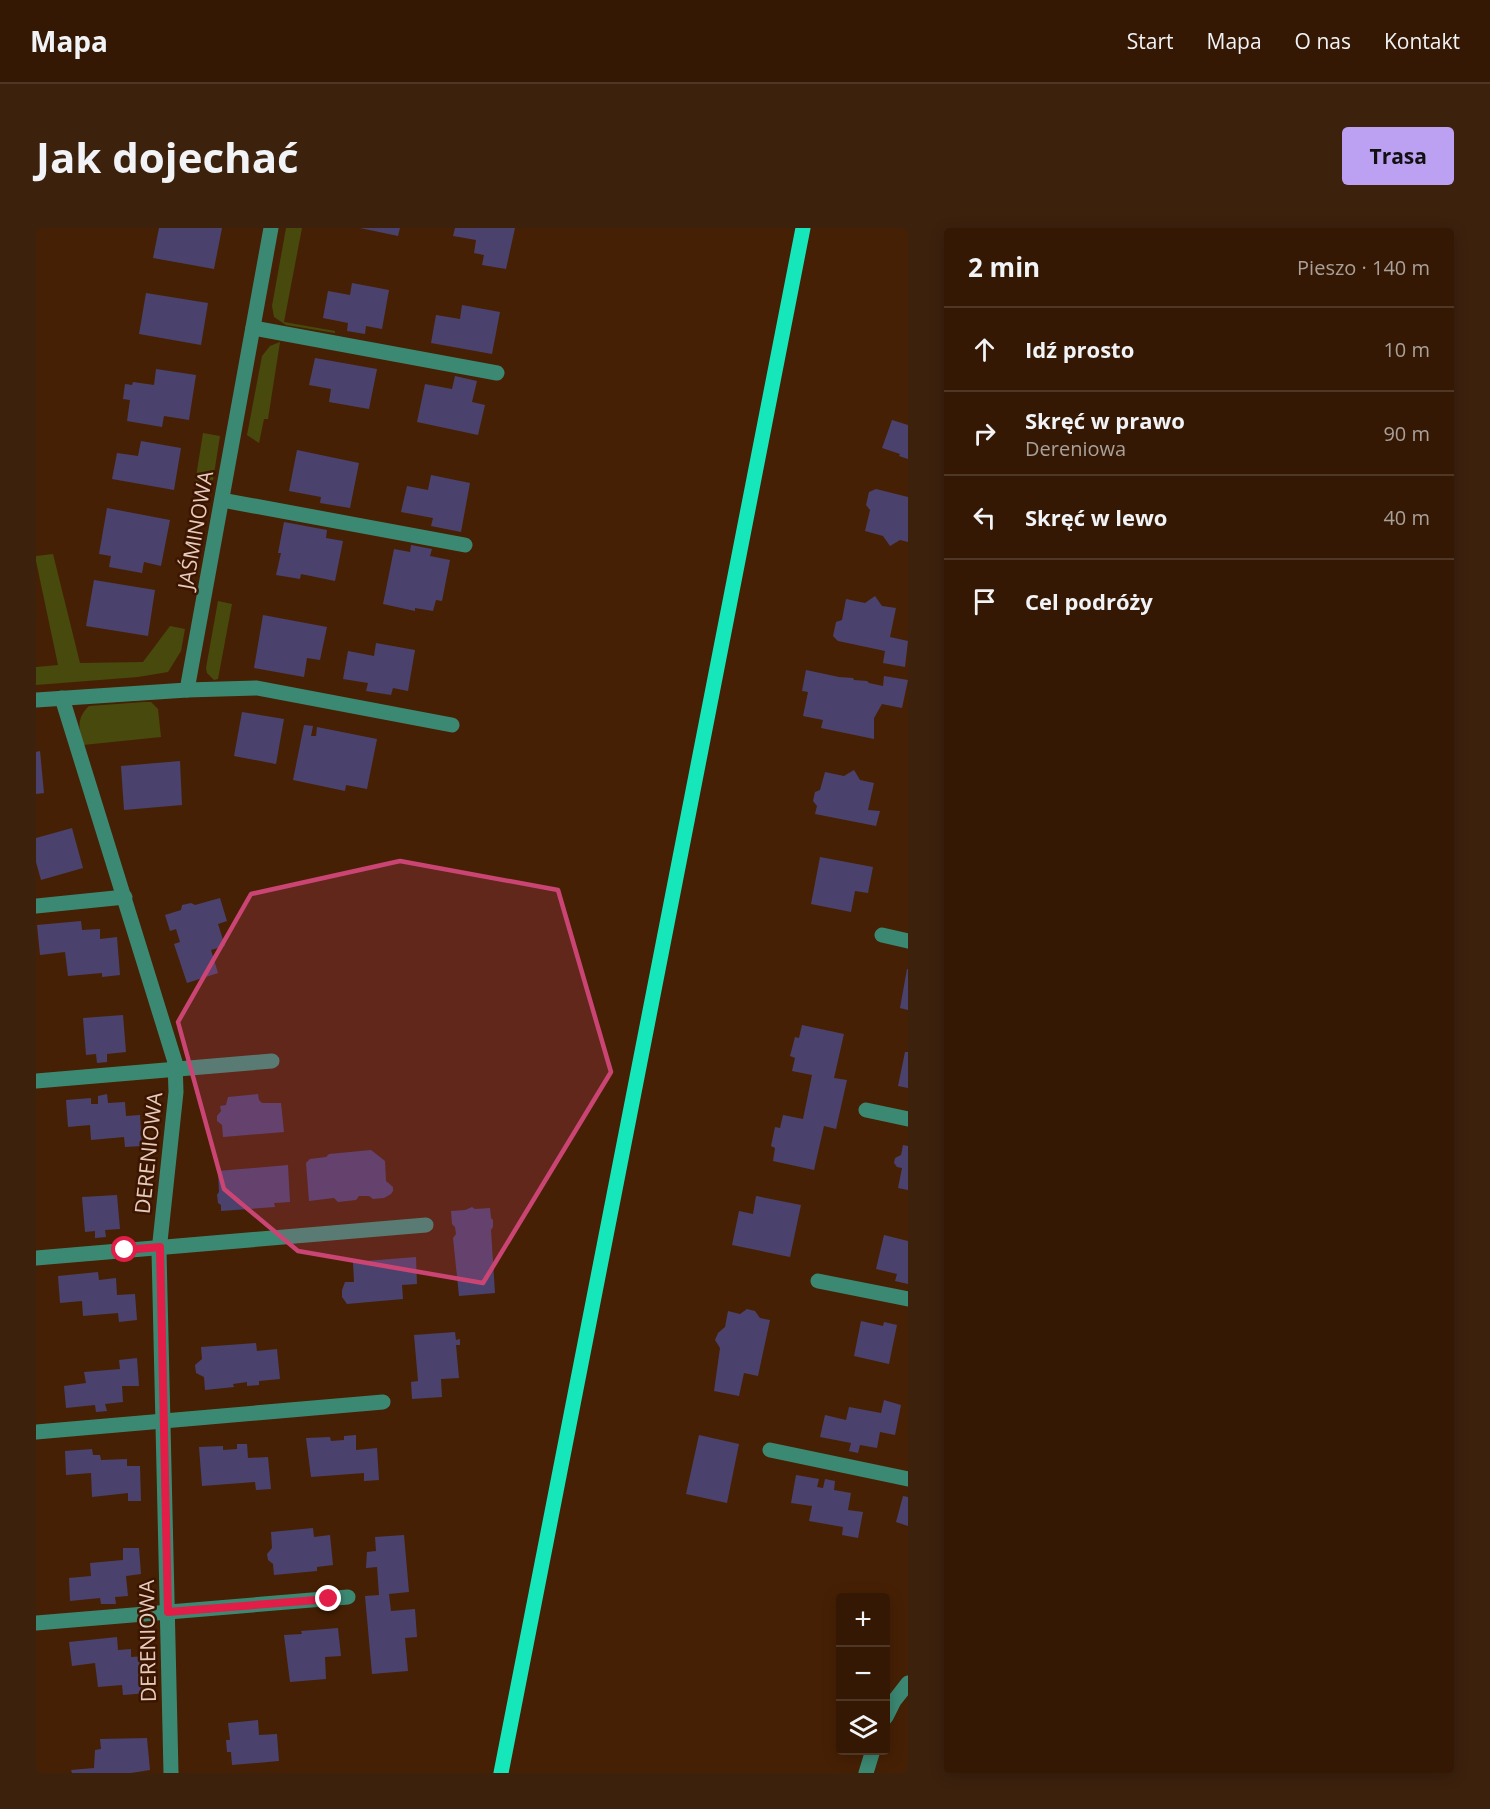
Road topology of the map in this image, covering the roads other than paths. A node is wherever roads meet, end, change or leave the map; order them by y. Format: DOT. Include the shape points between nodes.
graph roads {
  1 [pos="271,228"];
  2 [pos="803,228"];
  3 [pos="253,328"];
  4 [pos="497,373"];
  5 [pos="222,500"];
  6 [pos="465,545"];
  7 [pos="187,690"];
  8 [pos="62,698"];
  9 [pos="36,700"];
  10 [pos="452,725"];
  11 [pos="124,897"];
  12 [pos="36,906"];
  13 [pos="882,936"];
  14 [pos="908,940"];
  15 [pos="272,1061"];
  16 [pos="176,1069"];
  17 [pos="36,1081"];
  18 [pos="866,1110"];
  19 [pos="908,1119"];
  20 [pos="426,1225"];
  21 [pos="160,1247"];
  22 [pos="36,1258"];
  23 [pos="818,1281"];
  24 [pos="908,1299"];
  25 [pos="383,1402"];
  26 [pos="163,1421"];
  27 [pos="36,1432"];
  28 [pos="770,1450"];
  29 [pos="908,1479"];
  30 [pos="348,1597"];
  31 [pos="168,1612"];
  32 [pos="36,1623"];
  33 [pos="908,1683"];
  34 [pos="890,1708"];
  35 [pos="871,1755"];
  36 [pos="171,1773"];
  37 [pos="501,1773"];
  38 [pos="866,1773"];
  1 -- 3 [label="street, JAŚMINOWA"];
  2 -- 37 [label="main road"];
  3 -- 4 [label="street"];
  3 -- 5 [label="street, JAŚMINOWA"];
  5 -- 6 [label="street"];
  5 -- 7 [label="street, JAŚMINOWA"];
  7 -- 8 [label="street"];
  7 -- 10 [label="street" via="257,687"];
  8 -- 9 [label="street"];
  8 -- 11 [label="street, DERENIOWA"];
  11 -- 12 [label="street"];
  11 -- 16 [label="street, DERENIOWA"];
  13 -- 14 [label="street"];
  15 -- 16 [label="street"];
  16 -- 17 [label="street"];
  16 -- 21 [label="street, DERENIOWA"];
  18 -- 19 [label="street"];
  20 -- 21 [label="street"];
  21 -- 22 [label="street"];
  21 -- 26 [label="street, DERENIOWA"];
  23 -- 24 [label="street"];
  25 -- 26 [label="street"];
  26 -- 27 [label="street"];
  26 -- 31 [label="street, DERENIOWA"];
  28 -- 29 [label="street"];
  30 -- 31 [label="street"];
  31 -- 32 [label="street"];
  31 -- 36 [label="street, DERENIOWA"];
  33 -- 34 [label="street"];
  35 -- 38 [label="street"];
}
